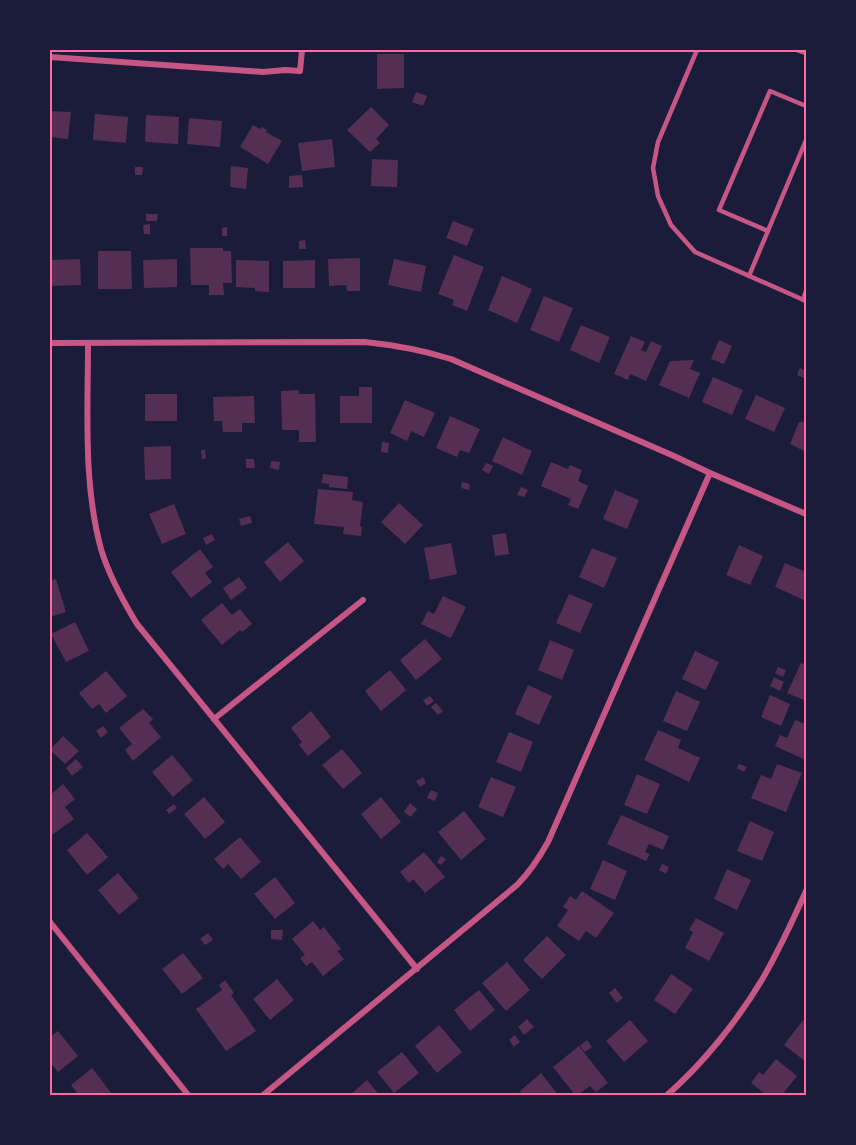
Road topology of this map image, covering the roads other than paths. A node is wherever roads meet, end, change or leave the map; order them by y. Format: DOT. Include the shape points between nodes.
graph roads {
  1 [pos="302,50"];
  2 [pos="697,50"];
  3 [pos="797,50"];
  4 [pos="807,53"];
  5 [pos="50,57"];
  6 [pos="807,106"];
  7 [pos="807,140"];
  8 [pos="768,231"];
  9 [pos="748,276"];
  10 [pos="807,291"];
  11 [pos="805,300"];
  12 [pos="50,343"];
  13 [pos="88,343"];
  14 [pos="710,473"];
  15 [pos="807,514"];
  16 [pos="363,600"];
  17 [pos="214,719"];
  18 [pos="807,891"];
  19 [pos="50,922"];
  20 [pos="417,969"];
  21 [pos="189,1095"];
  22 [pos="262,1095"];
  23 [pos="666,1095"];
  1 -- 5 [label="street" via="300,71 263,72"];
  2 -- 9 [label="lane" via="658,142 653,168 658,196 671,225 695,252"];
  3 -- 4 [label="lane"];
  6 -- 8 [label="lane" via="770,91 718,210"];
  7 -- 8 [label="lane"];
  8 -- 9 [label="lane"];
  9 -- 11 [label="lane"];
  10 -- 11 [label="lane"];
  12 -- 13 [label="street"];
  13 -- 14 [label="street" via="365,342 423,350"];
  13 -- 17 [label="street" via="88,460 102,550 137,624"];
  14 -- 15 [label="street"];
  14 -- 20 [label="street" via="541,856 517,885"];
  16 -- 17 [label="street"];
  17 -- 20 [label="street"];
  18 -- 23 [label="street" via="778,951 743,1008 683,1081"];
  19 -- 21 [label="street"];
  20 -- 22 [label="street"];
}
